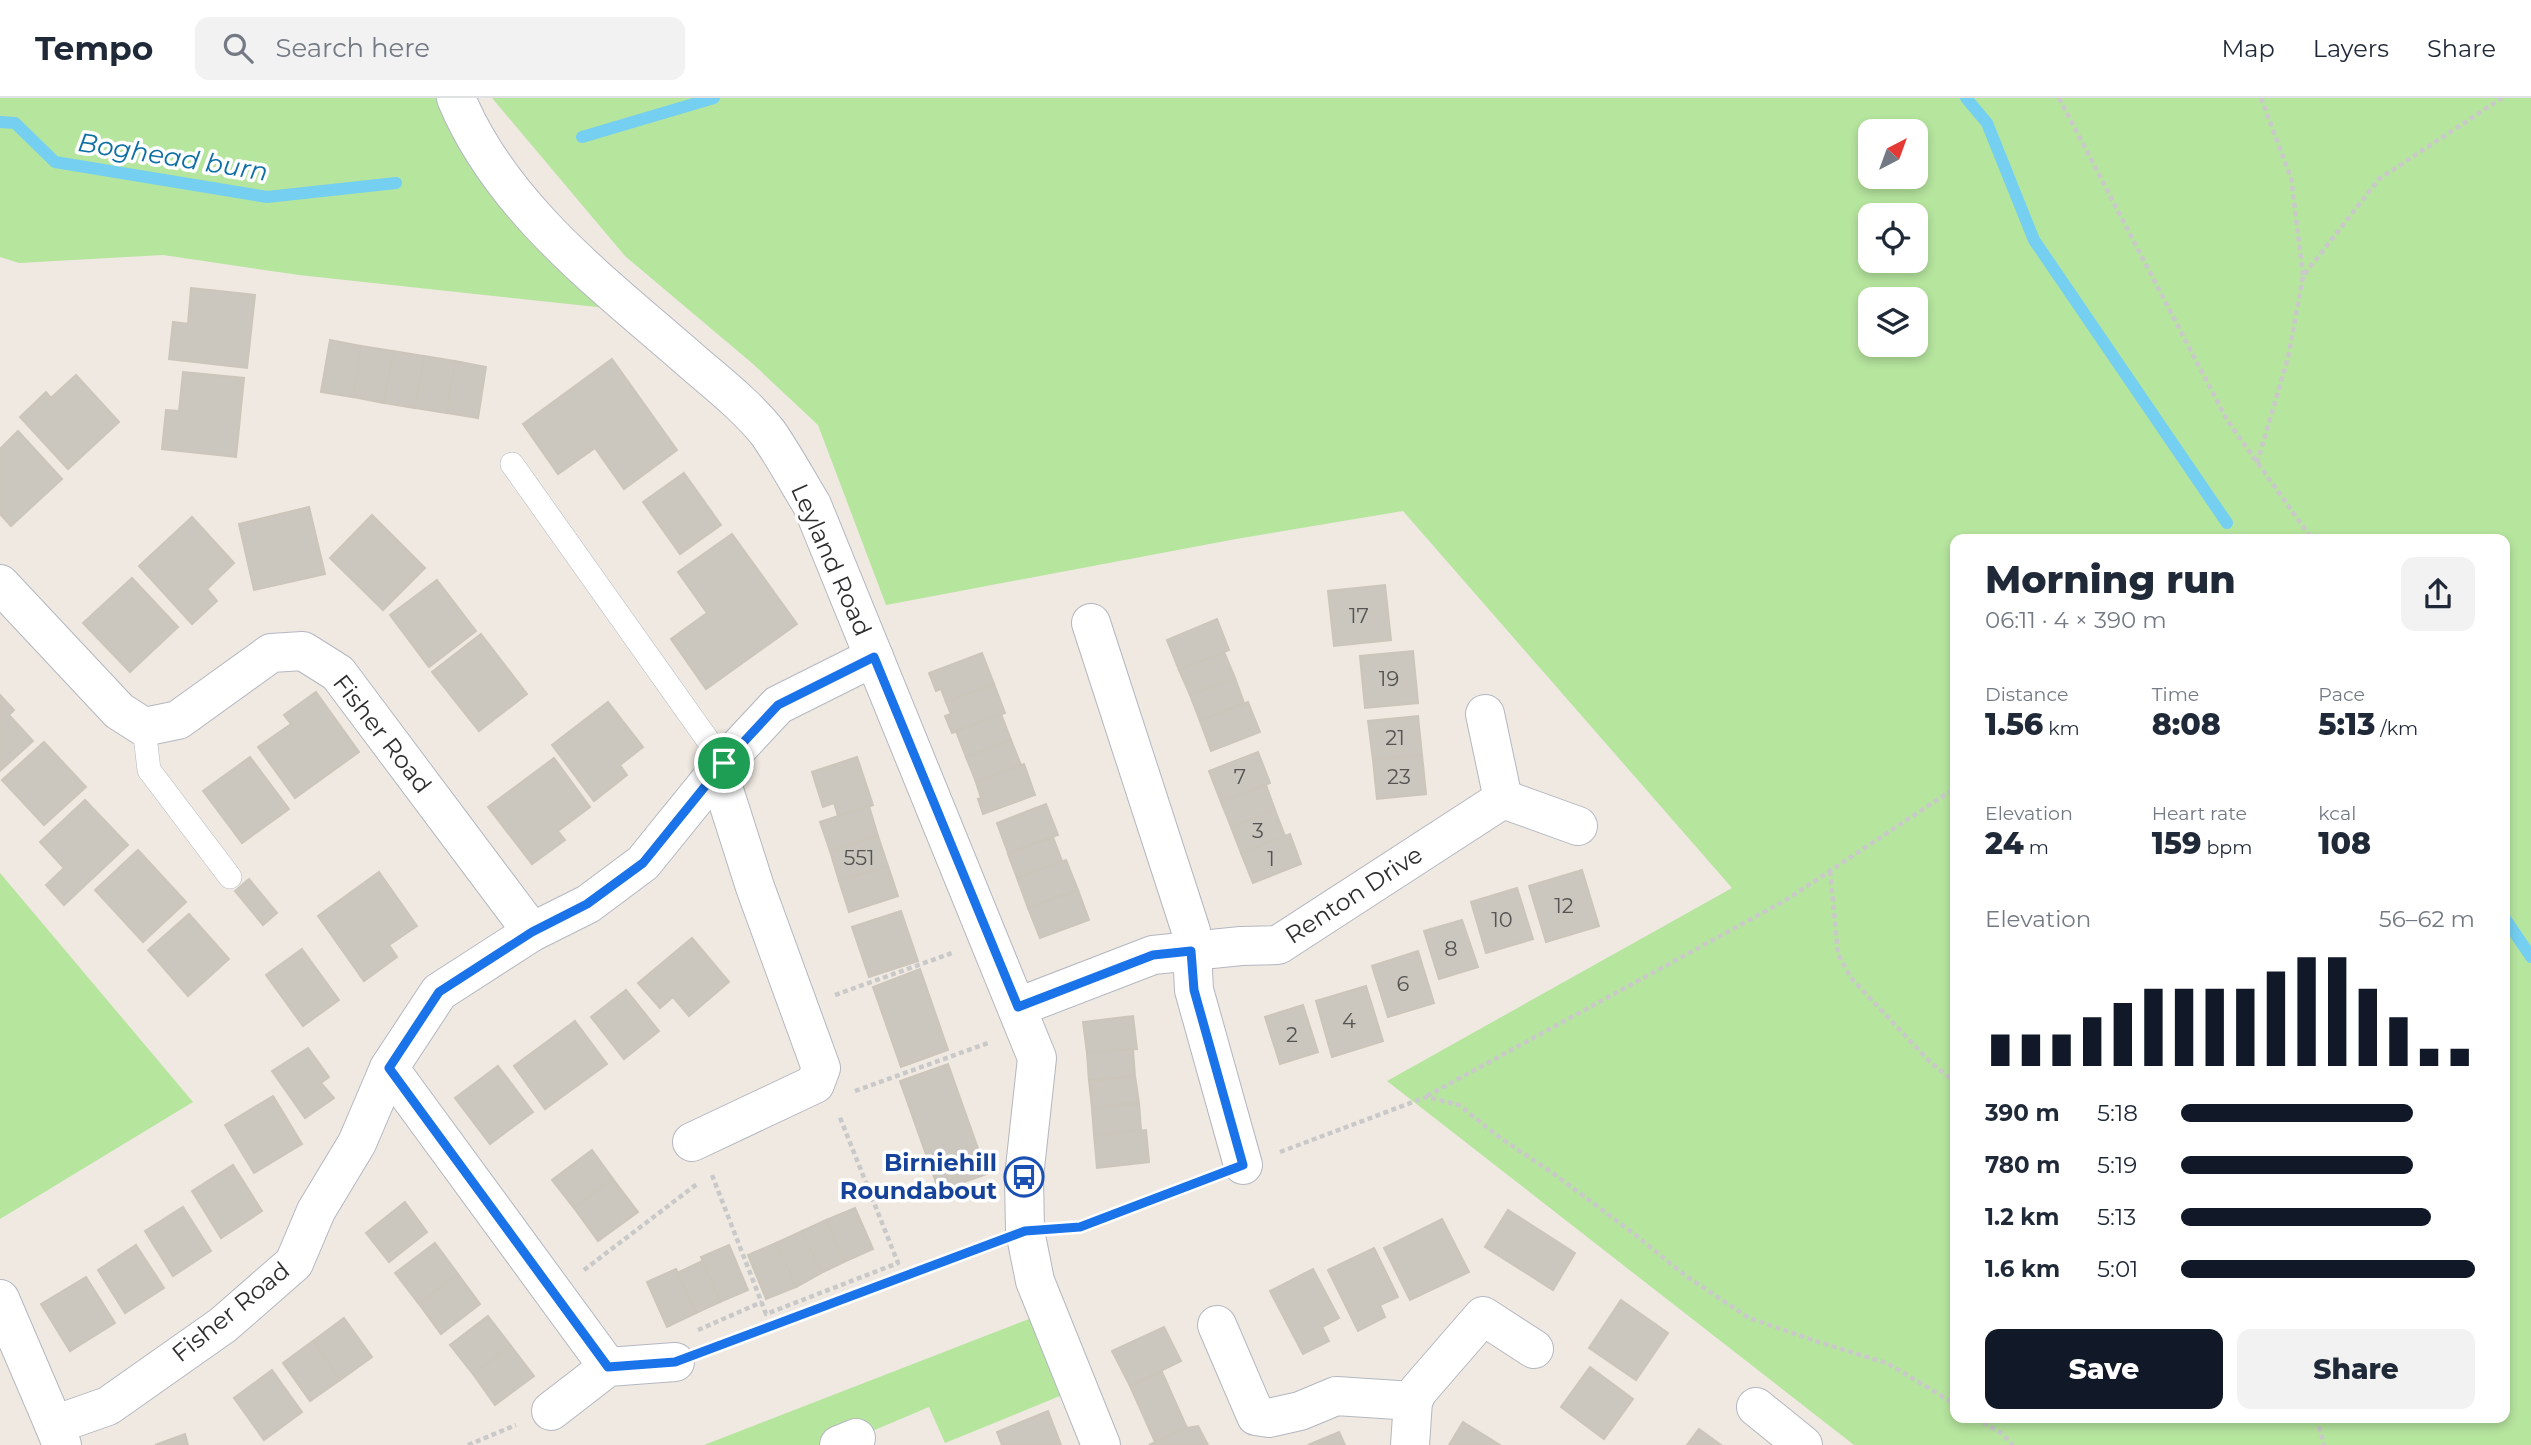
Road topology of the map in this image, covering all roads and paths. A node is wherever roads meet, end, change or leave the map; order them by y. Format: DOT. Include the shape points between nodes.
graph roads {
  1 [pos="456,98"];
  2 [pos="2059,98"];
  3 [pos="2261,98"];
  4 [pos="2502,98"];
  5 [pos="2303,276"];
  6 [pos="2257,463"];
  7 [pos="512,464"];
  8 [pos="2308,534"];
  9 [pos="0,584"];
  10 [pos="1091,623"];
  11 [pos="874,657"];
  12 [pos="1485,714"];
  13 [pos="144,727"];
  14 [pos="721,767"];
  15 [pos="1950,791"];
  16 [pos="1503,799"];
  17 [pos="1578,826"];
  18 [pos="1830,871"];
  19 [pos="230,877"];
  20 [pos="532,932"];
  21 [pos="989,940"];
  22 [pos="1191,951"];
  23 [pos="871,982"];
  24 [pos="1022,1018"];
  25 [pos="389,1068"];
  26 [pos="818,1078"];
  27 [pos="1950,1079"];
  28 [pos="1426,1097"];
  29 [pos="692,1142"];
  30 [pos="1243,1165"];
  31 [pos="1025,1231"];
  32 [pos="553,1294"];
  33 [pos="0,1299"];
  34 [pos="762,1302"];
  35 [pos="1217,1325"];
  36 [pos="1534,1349"];
  37 [pos="667,1363"];
  38 [pos="608,1367"];
  39 [pos="1413,1401"];
  40 [pos="1950,1401"];
  41 [pos="1756,1407"];
  42 [pos="551,1411"];
  43 [pos="1984,1423"];
  44 [pos="2318,1423"];
  45 [pos="58,1435"];
  46 [pos="468,1445"];
  47 [pos="1101,1445"];
  48 [pos="1410,1445"];
  49 [pos="1803,1445"];
  50 [pos="2013,1445"];
  51 [pos="2324,1445"];
  1 -- 11 [label="street, Leyland Road" via="467,126 503,182 568,253 736,400 767,433 813,506"];
  2 -- 6 [label="path" via="2227,420"];
  3 -- 5 [label="path" via="2291,178"];
  4 -- 5 [label="path" via="2379,179"];
  5 -- 6 [label="path" via="2288,358"];
  6 -- 8 [label="path"];
  7 -- 14 [label="lane"];
  9 -- 13 [label="street" via="119,711"];
  10 -- 22 [label="street" via="1191,931"];
  11 -- 14 [label="street, Fisher Road" via="778,705"];
  11 -- 21 [label="street, Leyland Road"];
  12 -- 16 [label="street"];
  13 -- 19 [label="lane" via="149,770"];
  13 -- 20 [label="street, Fisher Road" via="178,720 271,653 303,651 338,673"];
  14 -- 20 [label="street, Fisher Road" via="643,863 587,904"];
  14 -- 26 [label="street" via="755,887 821,1068"];
  15 -- 18 [label="path"];
  16 -- 17 [label="street"];
  16 -- 22 [label="street, Renton Drive" via="1278,945"];
  18 -- 27 [label="path" via="1838,954 1851,978"];
  18 -- 28 [label="path" via="1786,900"];
  20 -- 25 [label="street, Fisher Road" via="439,992"];
  21 -- 23 [label="path"];
  21 -- 24 [label="street, Leyland Road"];
  22 -- 24 [label="street, Renton Drive" via="1153,955"];
  22 -- 30 [label="street" via="1194,990"];
  24 -- 26 [label="path" via="853,1092"];
  24 -- 31 [label="street, Leyland Road" via="1037,1058 1024,1177"];
  25 -- 32 [label="street"];
  25 -- 45 [label="street, Fisher Road" via="357,1143 316,1211 294,1263 223,1325 108,1406"];
  26 -- 29 [label="street" via="815,1084"];
  26 -- 34 [label="path" via="837,1108 898,1263 766,1314"];
  28 -- 30 [label="path"];
  28 -- 40 [label="path" via="1459,1104 1686,1276 1749,1318 1887,1363"];
  30 -- 31 [label="path" via="1080,1227"];
  31 -- 37 [label="path"];
  31 -- 47 [label="street, Leyland Road" via="1035,1281"];
  32 -- 34 [label="path" via="711,1173"];
  32 -- 38 [label="street"];
  33 -- 45 [label="street, Fisher Road"];
  34 -- 37 [label="path" via="658,1347"];
  35 -- 39 [label="street" via="1256,1416 1300,1411 1336,1396"];
  36 -- 39 [label="street" via="1483,1316"];
  37 -- 38 [label="street"];
  38 -- 42 [label="street"];
  39 -- 48 [label="street"];
  41 -- 49 [label="street"];
  42 -- 46 [label="path"];
  43 -- 50 [label="path"];
  44 -- 51 [label="path"];
}
